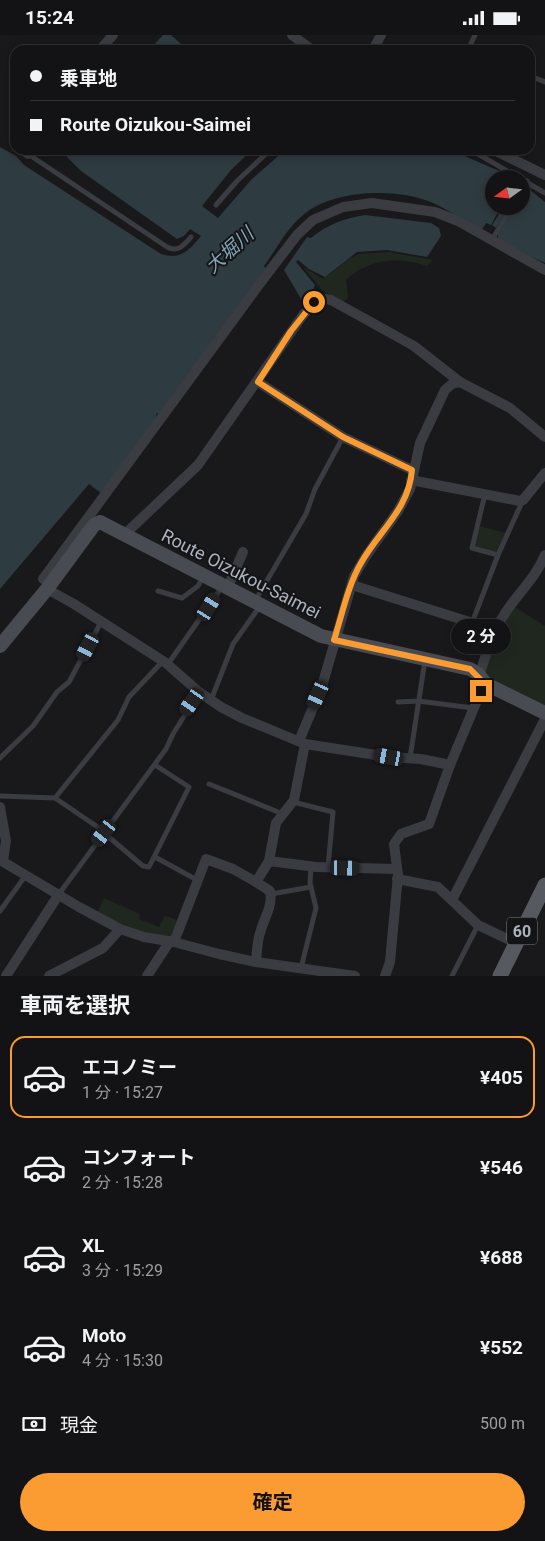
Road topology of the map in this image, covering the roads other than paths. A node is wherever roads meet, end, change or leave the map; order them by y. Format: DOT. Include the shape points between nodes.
graph roads {
  1 [pos="113,35"];
  2 [pos="292,35"];
  3 [pos="104,45"];
  4 [pos="305,45"];
  5 [pos="30,155"];
  6 [pos="265,155"];
  7 [pos="480,155"];
  8 [pos="504,155"];
  9 [pos="507,170"];
  10 [pos="545,175"];
  11 [pos="530,183"];
  12 [pos="545,193"];
  13 [pos="216,205"];
  14 [pos="507,215"];
  15 [pos="191,237"];
  16 [pos="492,241"];
  17 [pos="545,270"];
  18 [pos="460,381"];
  19 [pos="258,382"];
  20 [pos="343,437"];
  21 [pos="545,437"];
  22 [pos="545,473"];
  23 [pos="412,475"];
  24 [pos="485,493"];
  25 [pos="523,500"];
  26 [pos="124,535"];
  27 [pos="244,552"];
  28 [pos="498,555"];
  29 [pos="545,555"];
  30 [pos="204,575"];
  31 [pos="45,584"];
  32 [pos="352,585"];
  33 [pos="225,586"];
  34 [pos="158,591"];
  35 [pos="258,603"];
  36 [pos="101,622"];
  37 [pos="472,623"];
  38 [pos="495,630"];
  39 [pos="334,640"];
  40 [pos="0,646"];
  41 [pos="425,659"];
  42 [pos="165,663"];
  43 [pos="480,678"];
  44 [pos="199,692"];
  45 [pos="211,700"];
  46 [pos="418,701"];
  47 [pos="398,702"];
  48 [pos="474,708"];
  49 [pos="545,713"];
  50 [pos="545,719"];
  51 [pos="302,743"];
  52 [pos="0,758"];
  53 [pos="410,758"];
  54 [pos="155,765"];
  55 [pos="450,765"];
  56 [pos="209,783"];
  57 [pos="0,795"];
  58 [pos="56,799"];
  59 [pos="293,802"];
  60 [pos="0,807"];
  61 [pos="283,815"];
  62 [pos="105,833"];
  63 [pos="155,857"];
  64 [pos="269,861"];
  65 [pos="2,863"];
  66 [pos="311,867"];
  67 [pos="328,868"];
  68 [pos="26,874"];
  69 [pos="397,874"];
  70 [pos="198,880"];
  71 [pos="256,882"];
  72 [pos="545,885"];
  73 [pos="311,887"];
  74 [pos="59,894"];
  75 [pos="271,894"];
  76 [pos="452,900"];
  77 [pos="0,911"];
  78 [pos="478,925"];
  79 [pos="120,929"];
  80 [pos="172,941"];
  81 [pos="516,943"];
  82 [pos="256,962"];
  83 [pos="301,968"];
  84 [pos="6,976"];
  85 [pos="49,976"];
  86 [pos="146,976"];
  87 [pos="355,976"];
  88 [pos="385,976"];
  89 [pos="452,976"];
  90 [pos="500,976"];
  1 -- 3 [label="street"];
  2 -- 4 [label="street"];
  5 -- 15 [label="lane" via="167,247 176,250"];
  6 -- 13 [label="lane"];
  7 -- 9 [label="lane"];
  8 -- 10 [label="street"];
  11 -- 12 [label="lane"];
  14 -- 16 [label="lane"];
  16 -- 17 [label="street"];
  16 -- 31 [label="street" via="458,221 434,212 372,203 332,210 306,225 264,278"];
  18 -- 19 [label="street" via="414,346 322,297 303,315"];
  18 -- 21 [label="street" via="510,408"];
  18 -- 23 [label="street" via="445,390 420,443"];
  19 -- 20 [label="street"];
  19 -- 26 [label="street" via="198,465"];
  20 -- 23 [label="street"];
  20 -- 35 [label="lane"];
  22 -- 25 [label="street"];
  23 -- 24 [label="street"];
  23 -- 32 [label="street" via="398,511 361,563"];
  24 -- 25 [label="street"];
  24 -- 28 [label="lane" via="472,548"];
  25 -- 28 [label="lane"];
  26 -- 30 [label="main road, Route Oizukou-Saimei"];
  26 -- 31 [label="main road, Route Oizukou-Saimei" via="102,522 96,523"];
  27 -- 33 [label="street"];
  28 -- 37 [label="lane"];
  29 -- 38 [label="street" via="530,584 504,614"];
  30 -- 33 [label="main road, Route Oizukou-Saimei"];
  30 -- 34 [label="lane" via="198,586 182,598"];
  31 -- 36 [label="street"];
  31 -- 40 [label="main road, Route Oizukou-Saimei"];
  32 -- 37 [label="street"];
  32 -- 39 [label="street"];
  33 -- 35 [label="main road, Route Oizukou-Saimei"];
  33 -- 42 [label="lane"];
  35 -- 39 [label="main road, Route Oizukou-Saimei"];
  35 -- 45 [label="lane" via="233,645"];
  36 -- 42 [label="street"];
  36 -- 52 [label="lane" via="69,682 56,692 33,726"];
  37 -- 38 [label="street"];
  38 -- 43 [label="street"];
  39 -- 41 [label="main road, Route Oizukou-Saimei"];
  39 -- 51 [label="street"];
  41 -- 43 [label="main road, Route Oizukou-Saimei" via="470,669"];
  41 -- 46 [label="lane"];
  42 -- 44 [label="street"];
  42 -- 58 [label="lane" via="129,697 118,720"];
  43 -- 48 [label="street" via="481,691"];
  43 -- 49 [label="main road, Route Oizukou-Saimei"];
  44 -- 45 [label="street"];
  44 -- 54 [label="lane"];
  45 -- 51 [label="street"];
  46 -- 47 [label="lane"];
  46 -- 48 [label="lane"];
  46 -- 53 [label="lane"];
  48 -- 55 [label="street"];
  50 -- 76 [label="street"];
  51 -- 53 [label="street"];
  51 -- 59 [label="street"];
  53 -- 55 [label="street"];
  54 -- 62 [label="lane"];
  54 -- 63 [label="lane" via="189,787"];
  55 -- 69 [label="street" via="429,824 407,831 396,839"];
  56 -- 61 [label="lane"];
  57 -- 58 [label="lane"];
  58 -- 62 [label="lane"];
  59 -- 61 [label="street"];
  59 -- 67 [label="lane" via="333,812"];
  60 -- 65 [label="street" via="6,841"];
  61 -- 64 [label="street" via="276,823"];
  62 -- 63 [label="lane" via="143,867 149,867"];
  62 -- 74 [label="lane"];
  63 -- 70 [label="lane"];
  64 -- 66 [label="street"];
  64 -- 71 [label="street"];
  65 -- 68 [label="street"];
  66 -- 67 [label="street"];
  66 -- 73 [label="lane"];
  67 -- 69 [label="street"];
  68 -- 74 [label="street"];
  68 -- 77 [label="lane"];
  69 -- 76 [label="street" via="434,885"];
  69 -- 88 [label="street" via="390,962"];
  70 -- 71 [label="street" via="206,859"];
  70 -- 80 [label="street"];
  71 -- 75 [label="street"];
  72 -- 81 [label="main road, 60"];
  73 -- 75 [label="lane"];
  73 -- 83 [label="lane" via="316,908"];
  74 -- 79 [label="street"];
  74 -- 84 [label="street"];
  75 -- 82 [label="street" via="270,908 260,931"];
  76 -- 78 [label="street"];
  78 -- 81 [label="street"];
  78 -- 89 [label="lane"];
  79 -- 80 [label="street"];
  79 -- 85 [label="street" via="103,948"];
  80 -- 82 [label="street"];
  80 -- 86 [label="street"];
  81 -- 90 [label="main road, 60"];
  82 -- 83 [label="street"];
  83 -- 87 [label="street"];
}
